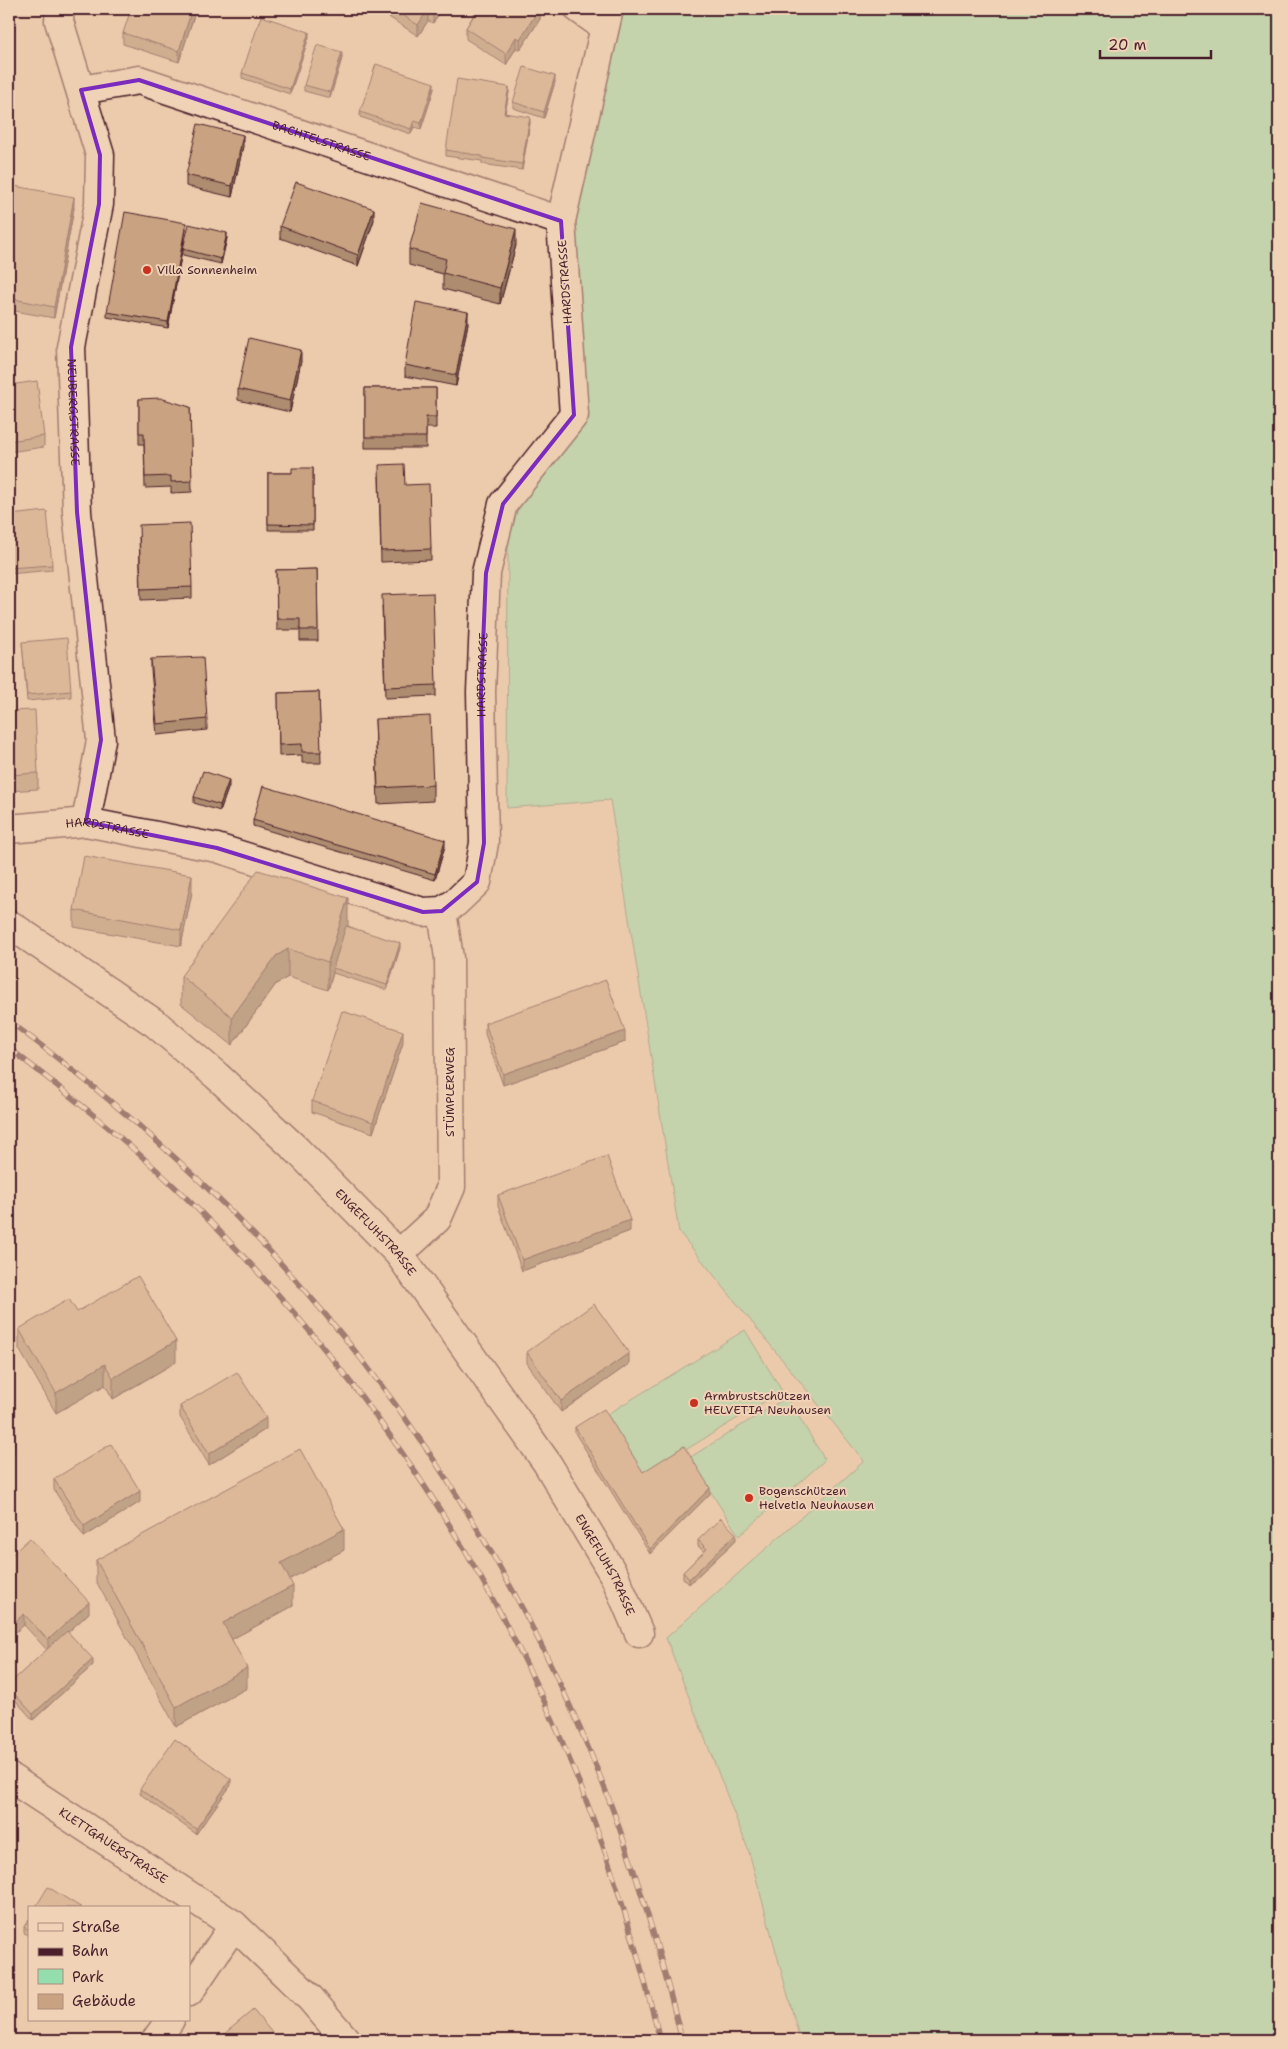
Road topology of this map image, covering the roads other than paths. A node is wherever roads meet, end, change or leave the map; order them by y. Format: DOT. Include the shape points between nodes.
graph roads {
  1 [pos="60,9"];
  2 [pos="579,9"];
  3 [pos="607,18"];
  4 [pos="81,90"];
  5 [pos="561,220"];
  6 [pos="86,822"];
  7 [pos="9,830"];
  8 [pos="442,911"];
  9 [pos="9,924"];
  10 [pos="399,1254"];
  11 [pos="639,1634"];
  12 [pos="9,1776"];
  13 [pos="234,1925"];
  14 [pos="190,1991"];
  15 [pos="169,2022"];
  16 [pos="156,2040"];
  17 [pos="346,2040"];
  1 -- 4 [label="street, NEUBERGSTRASSE" via="58,21"];
  2 -- 3 [label="street"];
  3 -- 5 [label="street, HARDSTRASSE"];
  4 -- 5 [label="street, BACHTELSTRASSE" via="139,80"];
  4 -- 6 [label="street, NEUBERGSTRASSE" via="100,155 99,204 71,347 77,512 102,740"];
  5 -- 8 [label="street, HARDSTRASSE" via="574,415 503,504 486,573 481,692 484,843 477,882"];
  6 -- 7 [label="street, HARDSTRASSE"];
  6 -- 8 [label="street, HARDSTRASSE" via="218,848 423,912"];
  8 -- 10 [label="street, STÜMPLERWEG" via="449,958 451,1187 437,1219"];
  9 -- 10 [label="street, ENGEFLUHSTRASSE" via="156,1024 297,1150"];
  10 -- 11 [label="street, ENGEFLUHSTRASSE" via="548,1464 615,1577"];
  12 -- 13 [label="street, KLETTGAUERSTRASSE"];
  13 -- 14 [label="street"];
  13 -- 17 [label="street, KLETTGAUERSTRASSE" via="310,1998"];
  15 -- 16 [label="street"];
}
